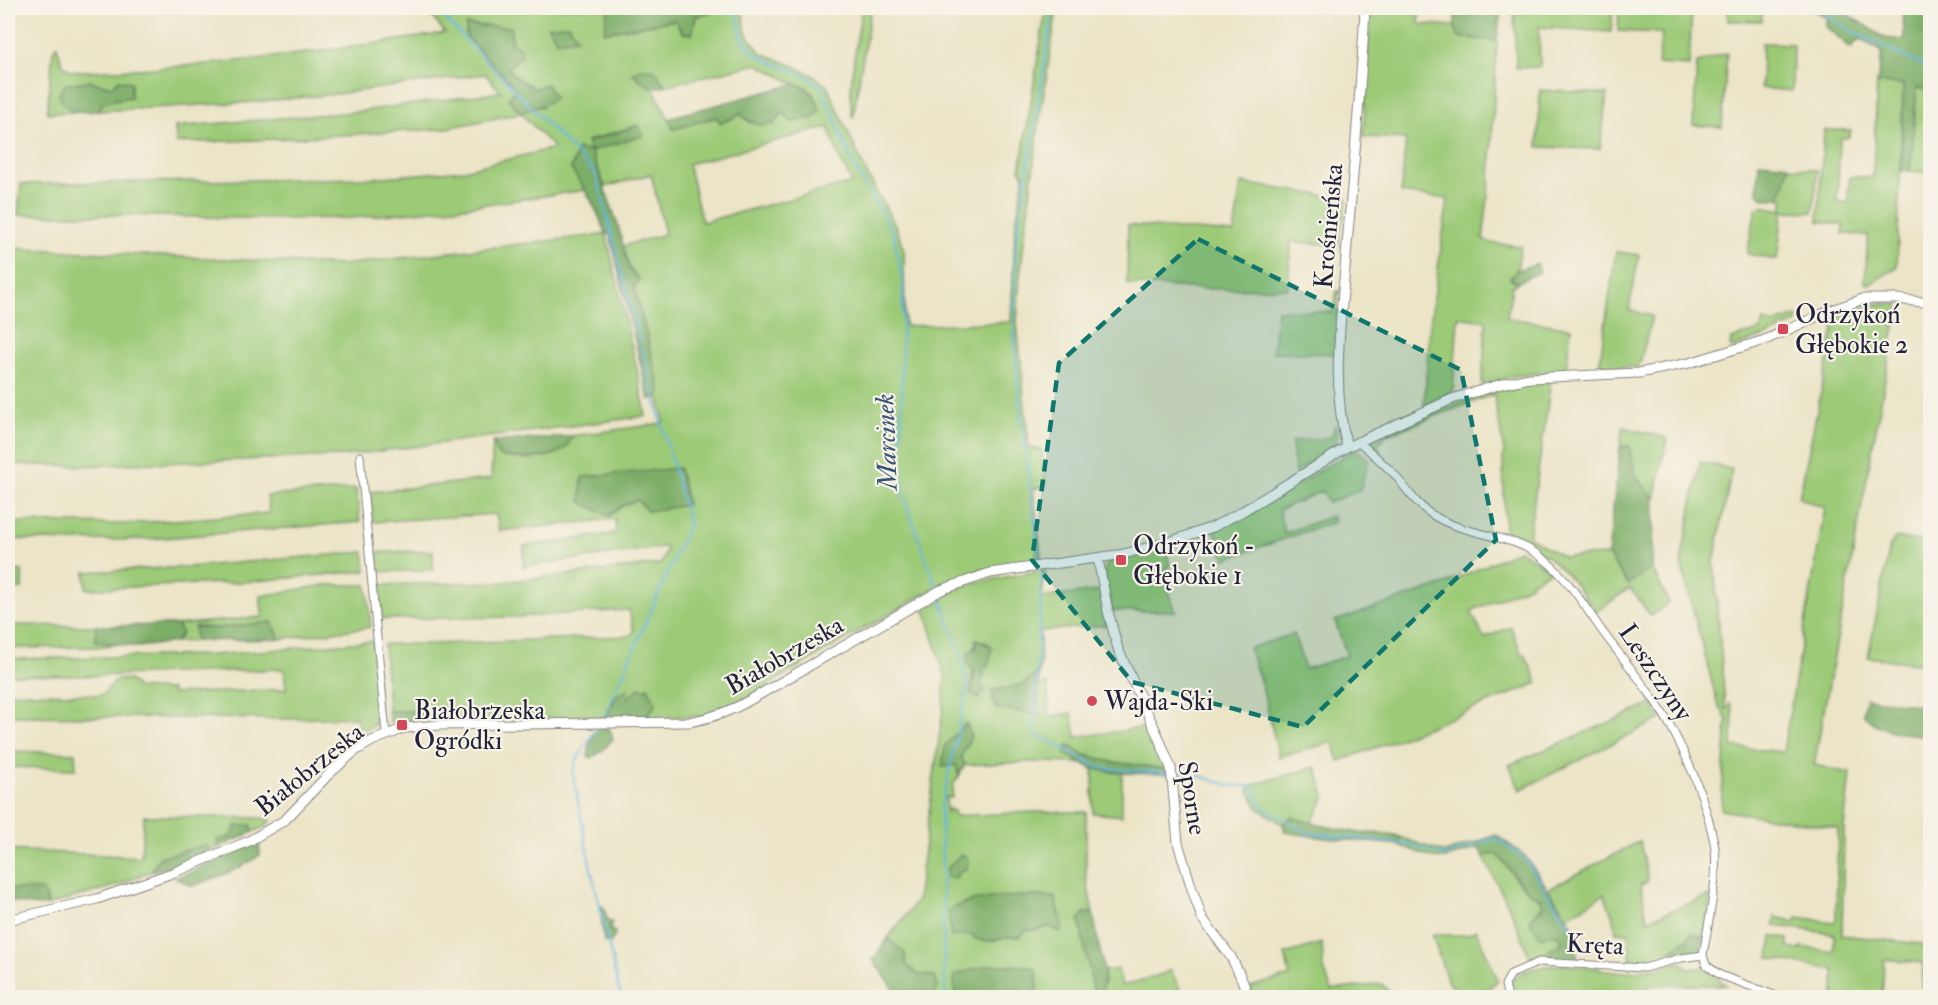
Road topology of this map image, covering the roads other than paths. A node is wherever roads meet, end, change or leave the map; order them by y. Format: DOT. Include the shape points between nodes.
graph roads {
  1 [pos="1365,8"];
  2 [pos="1930,303"];
  3 [pos="1358,441"];
  4 [pos="1347,447"];
  5 [pos="360,456"];
  6 [pos="1099,562"];
  7 [pos="386,734"];
  8 [pos="8,920"];
  9 [pos="1703,955"];
  10 [pos="1249,998"];
  11 [pos="1508,998"];
  12 [pos="1782,998"];
  1 -- 4 [label="street, Krośnieńska" via="1341,325 1340,416"];
  2 -- 3 [label="street, Białobrzeska" via="1863,300 1765,340 1679,366 1639,373 1546,376 1505,383 1452,399"];
  3 -- 4 [label="street, Białobrzeska"];
  3 -- 9 [label="street, Leszczyny" via="1427,512 1456,527 1524,547 1546,560 1658,707 1691,771 1714,844 1714,887"];
  4 -- 6 [label="street, Białobrzeska" via="1213,527"];
  5 -- 7 [label="street"];
  6 -- 7 [label="street, Białobrzeska" via="990,573 937,591 750,700 707,719 439,724"];
  6 -- 10 [label="street, Sporne" via="1118,649 1172,773 1178,843 1192,889 1203,918 1231,957"];
  7 -- 8 [label="street, Białobrzeska" via="330,772 285,820 249,841 97,899"];
  9 -- 11 [label="street, Kręta" via="1644,968 1539,962 1511,974 1505,985"];
  9 -- 12 [label="street" via="1706,965 1720,975"];
}
